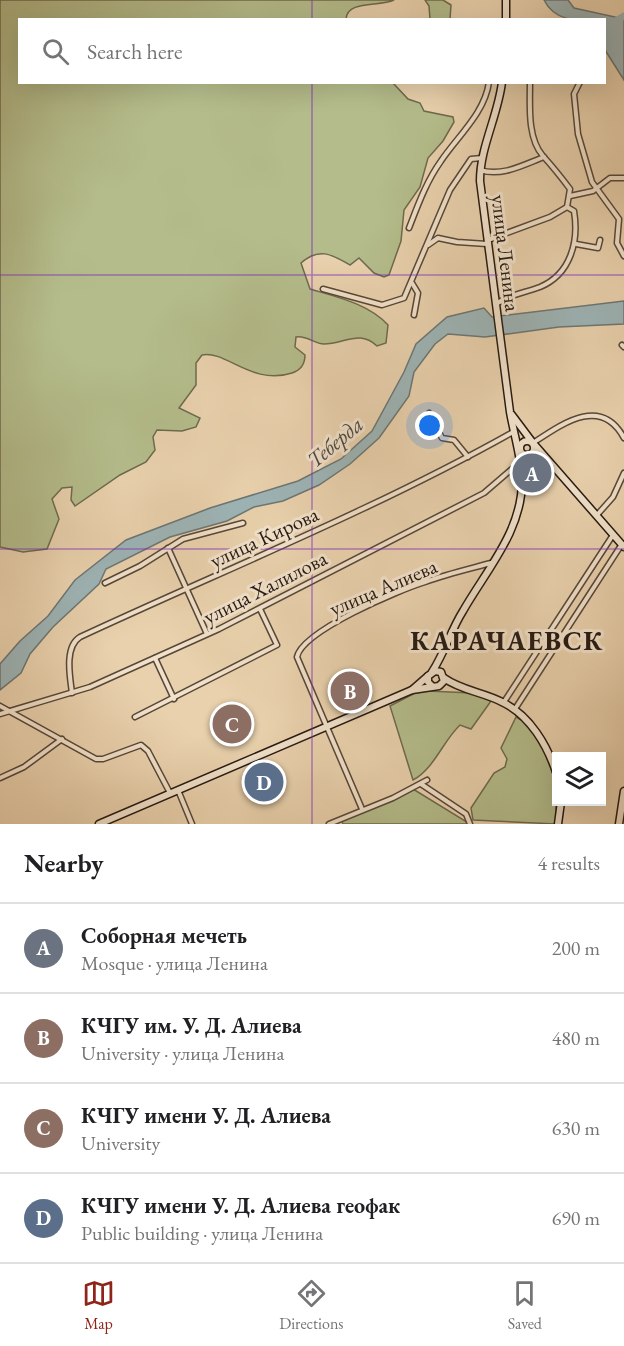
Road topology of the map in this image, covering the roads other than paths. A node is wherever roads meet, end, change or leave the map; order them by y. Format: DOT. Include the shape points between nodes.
graph roads {
  1 [pos="506,0"];
  2 [pos="506,18"];
  3 [pos="488,84"];
  4 [pos="502,84"];
  5 [pos="530,84"];
  6 [pos="579,84"];
  7 [pos="544,157"];
  8 [pos="482,158"];
  9 [pos="480,170"];
  10 [pos="624,178"];
  11 [pos="596,187"];
  12 [pos="570,196"];
  13 [pos="567,207"];
  14 [pos="409,228"];
  15 [pos="600,240"];
  16 [pos="487,242"];
  17 [pos="576,244"];
  18 [pos="426,245"];
  19 [pos="624,256"];
  20 [pos="412,282"];
  21 [pos="323,290"];
  22 [pos="496,307"];
  23 [pos="414,315"];
  24 [pos="510,412"];
  25 [pos="429,413"];
  26 [pos="513,432"];
  27 [pos="624,438"];
  28 [pos="533,443"];
  29 [pos="519,449"];
  30 [pos="530,455"];
  31 [pos="468,457"];
  32 [pos="549,460"];
  33 [pos="520,463"];
  34 [pos="624,473"];
  35 [pos="522,478"];
  36 [pos="597,515"];
  37 [pos="243,523"];
  38 [pos="613,534"];
  39 [pos="623,546"];
  40 [pos="168,548"];
  41 [pos="492,563"];
  42 [pos="105,583"];
  43 [pos="187,590"];
  44 [pos="260,609"];
  45 [pos="207,634"];
  46 [pos="155,658"];
  47 [pos="442,658"];
  48 [pos="430,674"];
  49 [pos="443,676"];
  50 [pos="435,686"];
  51 [pos="459,687"];
  52 [pos="412,690"];
  53 [pos="72,693"];
  54 [pos="174,699"];
  55 [pos="503,702"];
  56 [pos="0,706"];
  57 [pos="10,710"];
  58 [pos="514,710"];
  59 [pos="0,714"];
  60 [pos="135,717"];
  61 [pos="327,727"];
  62 [pos="62,739"];
  63 [pos="552,763"];
  64 [pos="0,778"];
  65 [pos="427,780"];
  66 [pos="421,784"];
  67 [pos="178,790"];
  68 [pos="624,791"];
  69 [pos="171,794"];
  70 [pos="560,806"];
  71 [pos="362,809"];
  72 [pos="115,821"];
  73 [pos="99,824"];
  74 [pos="192,824"];
  75 [pos="328,824"];
  76 [pos="470,824"];
  77 [pos="558,824"];
  78 [pos="619,824"];
  1 -- 2 [label="main road"];
  3 -- 14 [label="street" via="467,128 422,192"];
  4 -- 8 [label="main road, улица Ленина"];
  5 -- 7 [label="street" via="531,123"];
  6 -- 11 [label="street" via="574,94 578,134"];
  7 -- 9 [label="street" via="491,174"];
  7 -- 12 [label="street" via="570,189"];
  8 -- 9 [label="main road, улица Ленина"];
  8 -- 18 [label="street" via="471,159 450,190"];
  9 -- 16 [label="main road, улица Ленина"];
  10 -- 11 [label="street" via="610,178"];
  11 -- 12 [label="street" via="583,195"];
  11 -- 19 [label="street" via="619,219 617,243"];
  12 -- 13 [label="street"];
  13 -- 16 [label="street" via="550,218"];
  13 -- 17 [label="street" via="574,211"];
  15 -- 17 [label="street" via="598,248"];
  16 -- 18 [label="street" via="438,238"];
  16 -- 22 [label="main road, улица Ленина"];
  17 -- 22 [label="street" via="548,283 507,296"];
  18 -- 20 [label="street"];
  20 -- 21 [label="street" via="404,298 382,305"];
  20 -- 23 [label="street" via="418,293"];
  22 -- 24 [label="main road, улица Ленина"];
  24 -- 26 [label="main road, улица Ленина"];
  24 -- 28 [label="main road, улица Ленина"];
  25 -- 31 [label="street" via="442,438 454,440"];
  26 -- 29 [label="main road, улица Ленина"];
  26 -- 31 [label="street, улица Кирова"];
  27 -- 28 [label="street" via="610,420 588,415 555,428"];
  28 -- 29 [label="main road" via="525,441"];
  28 -- 30 [label="main road"];
  28 -- 32 [label="main road, улица Ленина"];
  29 -- 30 [label="main road" via="523,455"];
  29 -- 33 [label="main road, улица Ленина"];
  30 -- 32 [label="main road"];
  30 -- 35 [label="main road, улица Ленина"];
  31 -- 43 [label="street, улица Кирова"];
  32 -- 36 [label="main road, улица Ленина"];
  33 -- 35 [label="main road, улица Ленина"];
  33 -- 44 [label="street, улица Халилова" via="484,494"];
  34 -- 36 [label="street" via="613,498"];
  35 -- 41 [label="main road, улица Ленина" via="512,530"];
  36 -- 38 [label="main road, улица Ленина"];
  37 -- 40 [label="street" via="183,539"];
  38 -- 39 [label="main road, улица Ленина"];
  38 -- 55 [label="street"];
  39 -- 58 [label="street"];
  40 -- 42 [label="street"];
  40 -- 43 [label="street"];
  41 -- 47 [label="main road, улица Ленина" via="461,613"];
  41 -- 61 [label="street, улица Алиева" via="424,582 307,639 297,657"];
  43 -- 45 [label="street"];
  43 -- 53 [label="street, улица Кирова" via="74,640 69,671"];
  44 -- 45 [label="street, улица Халилова"];
  44 -- 54 [label="street" via="277,645"];
  45 -- 46 [label="street, улица Халилова"];
  46 -- 53 [label="street, улица Халилова"];
  46 -- 54 [label="street"];
  47 -- 48 [label="main road, улица Ленина"];
  47 -- 49 [label="main road, улица Ленина"];
  48 -- 49 [label="main road" via="438,671"];
  48 -- 50 [label="main road" via="428,682"];
  48 -- 52 [label="main road, улица Ленина"];
  49 -- 50 [label="main road"];
  49 -- 51 [label="main road"];
  50 -- 51 [label="main road, улица Ленина"];
  50 -- 52 [label="main road, улица Ленина"];
  51 -- 55 [label="main road"];
  52 -- 61 [label="main road, улица Ленина"];
  53 -- 57 [label="street, улица Халилова"];
  54 -- 60 [label="street"];
  55 -- 58 [label="main road"];
  56 -- 57 [label="street"];
  57 -- 59 [label="street, улица Халилова"];
  57 -- 62 [label="street"];
  58 -- 63 [label="main road" via="540,737"];
  61 -- 67 [label="main road, улица Ленина"];
  61 -- 71 [label="street"];
  62 -- 64 [label="street" via="24,767"];
  62 -- 69 [label="street" via="96,759 141,745"];
  65 -- 66 [label="street"];
  66 -- 71 [label="street"];
  66 -- 76 [label="street" via="466,814"];
  67 -- 69 [label="main road, улица Ленина"];
  67 -- 74 [label="street"];
  68 -- 78 [label="main road"];
  69 -- 72 [label="main road, улица Ленина"];
  70 -- 77 [label="main road"];
  71 -- 75 [label="street"];
  72 -- 73 [label="main road, улица Ленина"];
}
